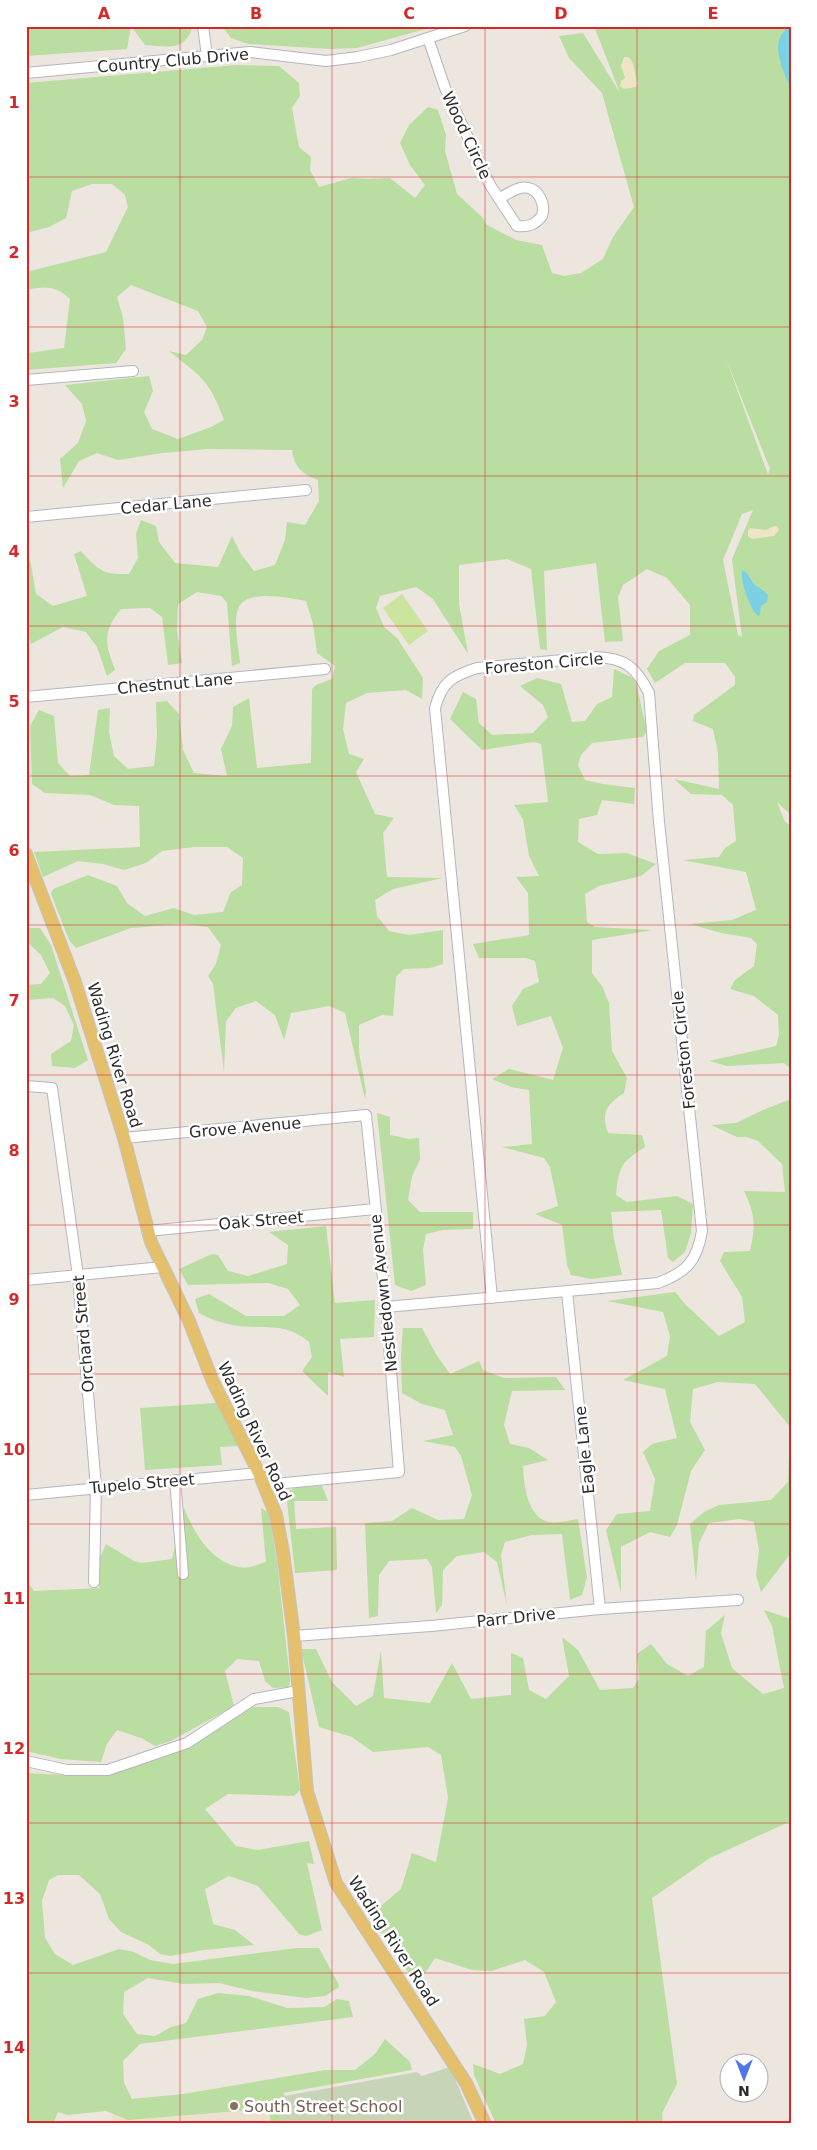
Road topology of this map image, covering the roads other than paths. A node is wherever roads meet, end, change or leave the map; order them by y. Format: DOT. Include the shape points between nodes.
graph roads {
  1 [pos="203,26"];
  2 [pos="465,26"];
  3 [pos="428,38"];
  4 [pos="207,56"];
  5 [pos="26,73"];
  6 [pos="499,199"];
  7 [pos="133,371"];
  8 [pos="26,380"];
  9 [pos="306,490"];
  10 [pos="26,517"];
  11 [pos="325,669"];
  12 [pos="26,697"];
  13 [pos="26,854"];
  14 [pos="26,1086"];
  15 [pos="366,1115"];
  16 [pos="124,1138"];
  17 [pos="375,1209"];
  18 [pos="147,1231"];
  19 [pos="163,1267"];
  20 [pos="78,1276"];
  21 [pos="26,1280"];
  22 [pos="567,1292"];
  23 [pos="492,1298"];
  24 [pos="386,1307"];
  25 [pos="259,1473"];
  26 [pos="175,1480"];
  27 [pos="264,1485"];
  28 [pos="96,1487"];
  29 [pos="26,1495"];
  30 [pos="183,1574"];
  31 [pos="94,1582"];
  32 [pos="738,1600"];
  33 [pos="600,1609"];
  34 [pos="294,1636"];
  35 [pos="298,1691"];
  36 [pos="26,1761"];
  37 [pos="485,2124"];
  1 -- 4 [label="street"];
  2 -- 3 [label="street, Country Club Drive"];
  3 -- 4 [label="street, Country Club Drive" via="391,50 326,61 250,52"];
  3 -- 6 [label="street, Wood Circle" via="446,91"];
  4 -- 5 [label="street, Country Club Drive"];
  6 -- 6 [label="street, Wood Circle" via="517,226 525,227 539,221 543,212 540,196 524,188"];
  7 -- 8 [label="street"];
  9 -- 10 [label="street, Cedar Lane"];
  11 -- 12 [label="street, Chestnut Lane"];
  13 -- 16 [label="main road, Wading River Road" via="75,982"];
  14 -- 20 [label="street, Orchard Street" via="52,1088"];
  15 -- 16 [label="street, Grove Avenue"];
  15 -- 17 [label="street, Nestledown Avenue"];
  16 -- 18 [label="main road, Wading River Road"];
  17 -- 18 [label="street, Oak Street"];
  17 -- 24 [label="street, Nestledown Avenue"];
  18 -- 19 [label="main road, Wading River Road"];
  19 -- 20 [label="street"];
  19 -- 25 [label="main road, Wading River Road"];
  20 -- 21 [label="street"];
  20 -- 28 [label="street, Orchard Street"];
  22 -- 23 [label="street, Foreston Circle"];
  22 -- 23 [label="street, Foreston Circle" via="658,1283 672,1278 693,1260 702,1231 659,822 649,693 632,667 615,657 477,668 448,681 435,708"];
  22 -- 33 [label="street, Eagle Lane"];
  23 -- 24 [label="street, Foreston Circle"];
  24 -- 27 [label="street, Nestledown Avenue" via="399,1472"];
  25 -- 26 [label="street, Tupelo Street"];
  25 -- 27 [label="main road, Wading River Road"];
  26 -- 28 [label="street, Tupelo Street"];
  26 -- 30 [label="street"];
  27 -- 34 [label="main road, Wading River Road" via="280,1534"];
  28 -- 29 [label="street, Tupelo Street"];
  28 -- 31 [label="street, Orchard Street"];
  32 -- 33 [label="street, Parr Drive"];
  33 -- 34 [label="street, Parr Drive"];
  34 -- 35 [label="main road, Wading River Road"];
  35 -- 36 [label="street" via="254,1699 187,1743 108,1770 67,1770"];
  35 -- 37 [label="main road, Wading River Road" via="307,1791 336,1883 466,2083"];
}
